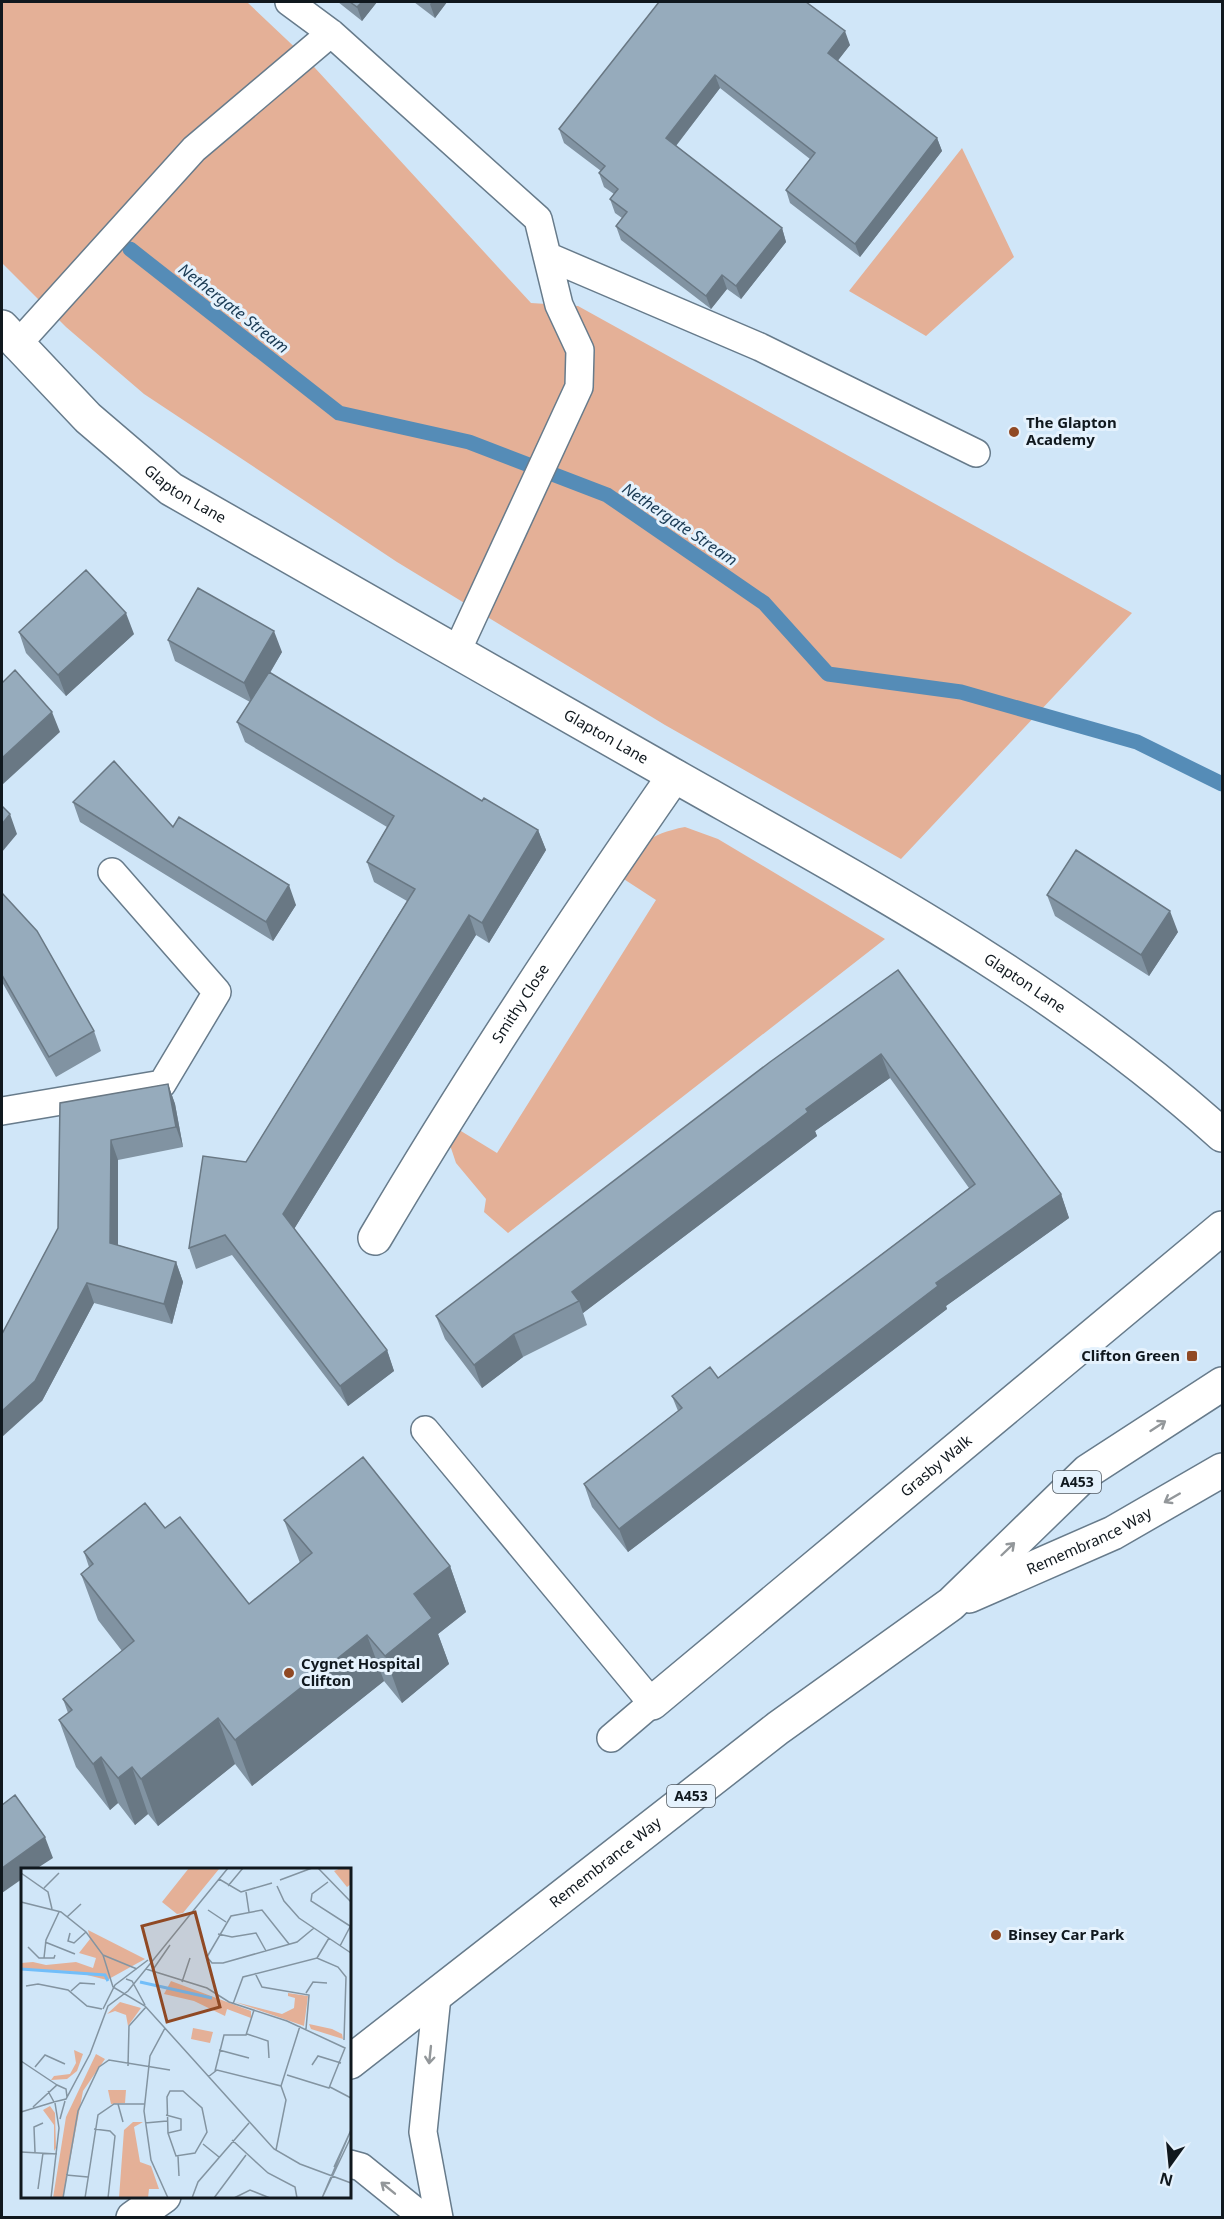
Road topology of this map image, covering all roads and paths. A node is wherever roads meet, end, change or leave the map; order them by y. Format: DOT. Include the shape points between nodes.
graph roads {
  1 [pos="289,2"];
  2 [pos="331,33"];
  3 [pos="547,256"];
  4 [pos="9,337"];
  5 [pos="976,453"];
  6 [pos="457,651"];
  7 [pos="674,776"];
  8 [pos="112,872"];
  9 [pos="2,1111"];
  10 [pos="1222,1136"];
  11 [pos="1222,1228"];
  12 [pos="375,1238"];
  13 [pos="1222,1384"];
  14 [pos="425,1430"];
  15 [pos="1222,1470"];
  16 [pos="951,1604"];
  17 [pos="652,1703"];
  18 [pos="611,1738"];
  19 [pos="436,1996"];
  20 [pos="351,2061"];
  21 [pos="351,2164"];
  22 [pos="161,2198"];
  23 [pos="134,2217"];
  24 [pos="424,2217"];
  25 [pos="439,2217"];
  1 -- 2 [label="lane"];
  2 -- 3 [label="lane" via="538,219"];
  2 -- 4 [label="lane" via="194,149"];
  3 -- 5 [label="lane" via="760,347"];
  3 -- 6 [label="lane" via="559,305 580,350 579,387"];
  4 -- 6 [label="main road, Glapton Lane" via="88,418 171,489"];
  6 -- 7 [label="main road, Glapton Lane"];
  7 -- 10 [label="main road, Glapton Lane" via="895,900 1082,1021 1179,1096"];
  7 -- 12 [label="main road, Smithy Close" via="421,1160"];
  8 -- 9 [label="lane" via="217,992 162,1084"];
  11 -- 17 [label="main road, Grasby Walk"];
  16 -- 13 [label="main road, Remembrance Way / A453, one-way" via="1088,1471"];
  14 -- 17 [label="lane"];
  15 -- 16 [label="main road, Remembrance Way, one-way" via="1113,1533"];
  16 -- 19 [label="main road, Remembrance Way / A453" via="778,1728"];
  17 -- 18 [label="lane"];
  19 -- 20 [label="main road, Remembrance Way / A453"];
  19 -- 25 [label="lane, one-way" via="423,2132"];
  24 -- 21 [label="lane, one-way" via="361,2167"];
  22 -- 23 [label="main road"];
}
